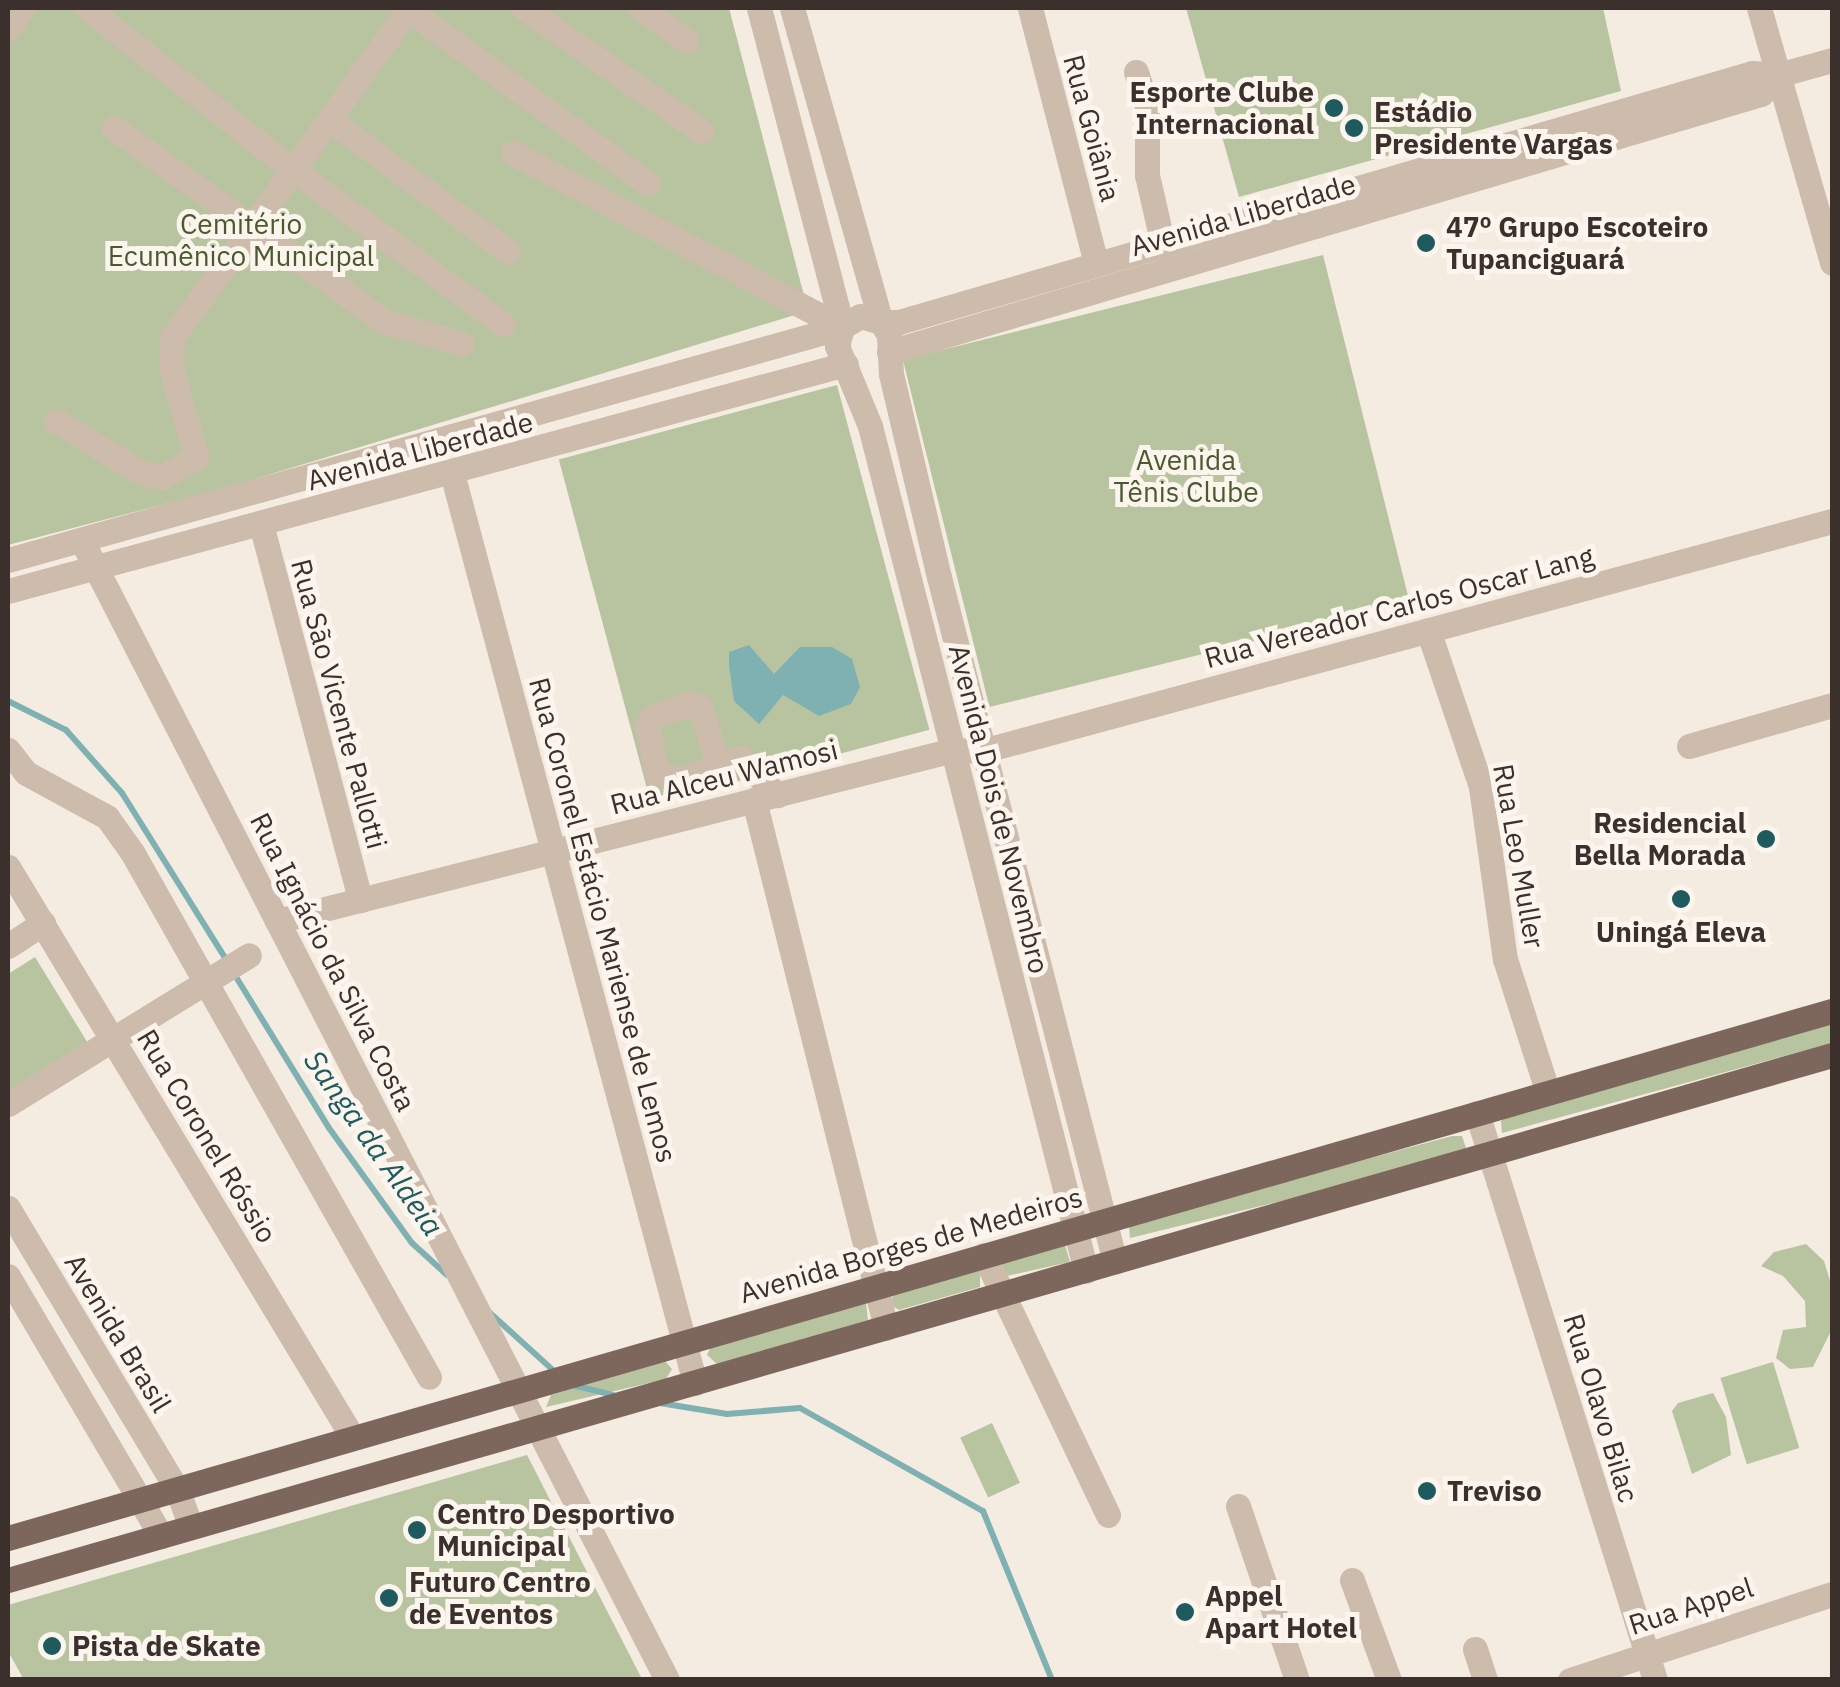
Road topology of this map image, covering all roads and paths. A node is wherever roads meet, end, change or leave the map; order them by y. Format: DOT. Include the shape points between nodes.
graph roads {
  1 [pos="86,8"];
  2 [pos="408,8"];
  3 [pos="524,8"];
  4 [pos="640,8"];
  5 [pos="759,8"];
  6 [pos="792,8"];
  7 [pos="1030,8"];
  8 [pos="1759,8"];
  9 [pos="687,42"];
  10 [pos="1832,60"];
  11 [pos="1136,72"];
  12 [pos="1778,75"];
  13 [pos="329,119"];
  14 [pos="114,128"];
  15 [pos="701,131"];
  16 [pos="514,153"];
  17 [pos="292,170"];
  18 [pos="648,184"];
  19 [pos="252,226"];
  20 [pos="1163,244"];
  21 [pos="507,251"];
  22 [pos="1096,263"];
  23 [pos="1832,263"];
  24 [pos="880,322"];
  25 [pos="503,324"];
  26 [pos="842,327"];
  27 [pos="462,344"];
  28 [pos="890,352"];
  29 [pos="846,364"];
  30 [pos="56,421"];
  31 [pos="452,473"];
  32 [pos="1832,521"];
  33 [pos="260,524"];
  34 [pos="82,541"];
  35 [pos="8,560"];
  36 [pos="96,568"];
  37 [pos="8,591"];
  38 [pos="1428,630"];
  39 [pos="1832,705"];
  40 [pos="1689,746"];
  41 [pos="8,750"];
  42 [pos="953,750"];
  43 [pos="982,751"];
  44 [pos="718,764"];
  45 [pos="766,798"];
  46 [pos="554,851"];
  47 [pos="8,867"];
  48 [pos="360,900"];
  49 [pos="277,920"];
  50 [pos="43,923"];
  51 [pos="8,946"];
  52 [pos="249,955"];
  53 [pos="202,984"];
  54 [pos="1832,1011"];
  55 [pos="113,1039"];
  56 [pos="1832,1055"];
  57 [pos="1548,1092"];
  58 [pos="8,1104"];
  59 [pos="1477,1113"];
  60 [pos="1490,1154"];
  61 [pos="8,1208"];
  62 [pos="1104,1220"];
  63 [pos="1075,1228"];
  64 [pos="984,1255"];
  65 [pos="1115,1262"];
  66 [pos="1086,1271"];
  67 [pos="8,1276"];
  68 [pos="875,1286"];
  69 [pos="1003,1294"];
  70 [pos="886,1328"];
  71 [pos="685,1342"];
  72 [pos="429,1377"];
  73 [pos="696,1383"];
  74 [pos="529,1410"];
  75 [pos="352,1438"];
  76 [pos="365,1478"];
  77 [pos="177,1489"];
  78 [pos="143,1500"];
  79 [pos="1238,1506"];
  80 [pos="1108,1515"];
  81 [pos="191,1527"];
  82 [pos="161,1536"];
  83 [pos="8,1538"];
  84 [pos="8,1580"];
  85 [pos="1352,1580"];
  86 [pos="1832,1594"];
  87 [pos="1475,1648"];
  88 [pos="1647,1652"];
  89 [pos="667,1680"];
  90 [pos="1298,1680"];
  91 [pos="1389,1680"];
  92 [pos="1485,1680"];
  93 [pos="1570,1680"];
  94 [pos="1655,1680"];
  1 -- 17 [label="street"];
  2 -- 13 [label="street"];
  2 -- 18 [label="street"];
  3 -- 15 [label="street"];
  4 -- 9 [label="street"];
  5 -- 26 [label="street"];
  6 -- 24 [label="street"];
  7 -- 22 [label="street, Rua Goiânia"];
  8 -- 12 [label="street"];
  10 -- 12 [label="street, Avenida Liberdade"];
  11 -- 20 [label="street" via="1147,105 1146,176"];
  12 -- 20 [label="street, Avenida Liberdade" via="1752,73"];
  12 -- 23 [label="street"];
  12 -- 28 [label="street, Avenida Liberdade" via="1760,94"];
  13 -- 17 [label="street"];
  13 -- 21 [label="street"];
  14 -- 19 [label="street"];
  16 -- 26 [label="street"];
  17 -- 19 [label="street"];
  17 -- 25 [label="street"];
  19 -- 27 [label="street" via="384,320"];
  19 -- 30 [label="street" via="172,338 170,367 196,456 162,477 142,473"];
  20 -- 22 [label="street, Avenida Liberdade"];
  22 -- 24 [label="street, Avenida Liberdade"];
  24 -- 26 [label="street" via="860,316"];
  24 -- 28 [label="street"];
  26 -- 29 [label="street" via="837,346"];
  26 -- 34 [label="street, Avenida Liberdade"];
  28 -- 29 [label="street" via="871,369"];
  28 -- 43 [label="street, Avenida Dois de Novembro"];
  29 -- 31 [label="street, Avenida Liberdade"];
  29 -- 42 [label="street, Avenida Dois de Novembro" via="870,426"];
  31 -- 33 [label="street, Avenida Liberdade"];
  31 -- 46 [label="street, Rua Coronel Estácio Mariense de Lemos"];
  32 -- 38 [label="street, Rua Vereador Carlos Oscar Lang"];
  33 -- 36 [label="street, Avenida Liberdade"];
  33 -- 48 [label="street, Rua São Vicente Pallotti"];
  34 -- 35 [label="street, Avenida Liberdade"];
  34 -- 36 [label="street, Rua Ignácio da Silva Costa"];
  36 -- 37 [label="street, Avenida Liberdade"];
  36 -- 49 [label="street, Rua Ignácio da Silva Costa"];
  38 -- 43 [label="street, Rua Vereador Carlos Oscar Lang"];
  38 -- 57 [label="street, Rua Leo Muller" via="1481,788 1505,959"];
  39 -- 40 [label="street"];
  41 -- 53 [label="street" via="26,773 106,817"];
  42 -- 43 [label="street, Rua Vereador Carlos Oscar Lang"];
  42 -- 45 [label="street, Rua Alceu Wamosi"];
  42 -- 63 [label="street, Avenida Dois de Novembro"];
  43 -- 62 [label="street, Avenida Dois de Novembro"];
  44 -- 45 [label="street" via="750,760"];
  45 -- 46 [label="street, Rua Alceu Wamosi"];
  45 -- 68 [label="street"];
  46 -- 48 [label="street, Rua Alceu Wamosi"];
  46 -- 71 [label="street, Rua Coronel Estácio Mariense de Lemos"];
  47 -- 50 [label="street, Rua Coronel Róssio"];
  48 -- 49 [label="street, Rua Alceu Wamosi"];
  49 -- 74 [label="street, Rua Ignácio da Silva Costa"];
  50 -- 51 [label="street"];
  50 -- 55 [label="street, Rua Coronel Róssio"];
  52 -- 53 [label="street"];
  53 -- 55 [label="street"];
  53 -- 72 [label="street"];
  54 -- 57 [label="main road, Avenida Borges de Medeiros"];
  55 -- 58 [label="street"];
  55 -- 75 [label="street, Rua Coronel Róssio"];
  56 -- 60 [label="main road, Avenida Borges de Medeiros"];
  57 -- 59 [label="main road, Avenida Borges de Medeiros"];
  59 -- 60 [label="street, Rua Olavo Bilac"];
  59 -- 62 [label="main road, Avenida Borges de Medeiros"];
  60 -- 65 [label="main road, Avenida Borges de Medeiros"];
  60 -- 88 [label="street, Rua Olavo Bilac"];
  61 -- 77 [label="street, Avenida Brasil"];
  62 -- 63 [label="main road, Avenida Borges de Medeiros"];
  62 -- 65 [label="street, Avenida Dois de Novembro"];
  63 -- 64 [label="main road, Avenida Borges de Medeiros"];
  63 -- 66 [label="street, Avenida Dois de Novembro"];
  64 -- 68 [label="main road, Avenida Borges de Medeiros"];
  64 -- 69 [label="street"];
  65 -- 66 [label="main road, Avenida Borges de Medeiros"];
  66 -- 69 [label="main road, Avenida Borges de Medeiros"];
  67 -- 78 [label="street"];
  68 -- 70 [label="street"];
  68 -- 71 [label="main road, Avenida Borges de Medeiros"];
  69 -- 70 [label="main road, Avenida Borges de Medeiros"];
  69 -- 80 [label="street"];
  70 -- 73 [label="main road, Avenida Borges de Medeiros"];
  71 -- 73 [label="street, Rua Coronel Estácio Mariense de Lemos"];
  71 -- 74 [label="main road, Avenida Borges de Medeiros"];
  73 -- 74 [label="main road, Avenida Borges de Medeiros"];
  74 -- 75 [label="main road, Avenida Borges de Medeiros"];
  74 -- 76 [label="main road, Avenida Borges de Medeiros"];
  74 -- 89 [label="street, Rua Ignácio da Silva Costa"];
  75 -- 76 [label="main road"];
  75 -- 77 [label="main road, Avenida Borges de Medeiros"];
  76 -- 81 [label="main road, Avenida Borges de Medeiros"];
  77 -- 78 [label="main road, Avenida Borges de Medeiros"];
  77 -- 81 [label="street, Avenida Brasil"];
  78 -- 82 [label="street"];
  78 -- 83 [label="main road, Avenida Borges de Medeiros"];
  79 -- 90 [label="street"];
  81 -- 82 [label="main road, Avenida Borges de Medeiros"];
  82 -- 84 [label="main road, Avenida Borges de Medeiros"];
  85 -- 91 [label="street"];
  86 -- 88 [label="street, Rua Appel"];
  87 -- 92 [label="street"];
  88 -- 93 [label="street, Rua Appel"];
  88 -- 94 [label="street, Rua Olavo Bilac"];
}
